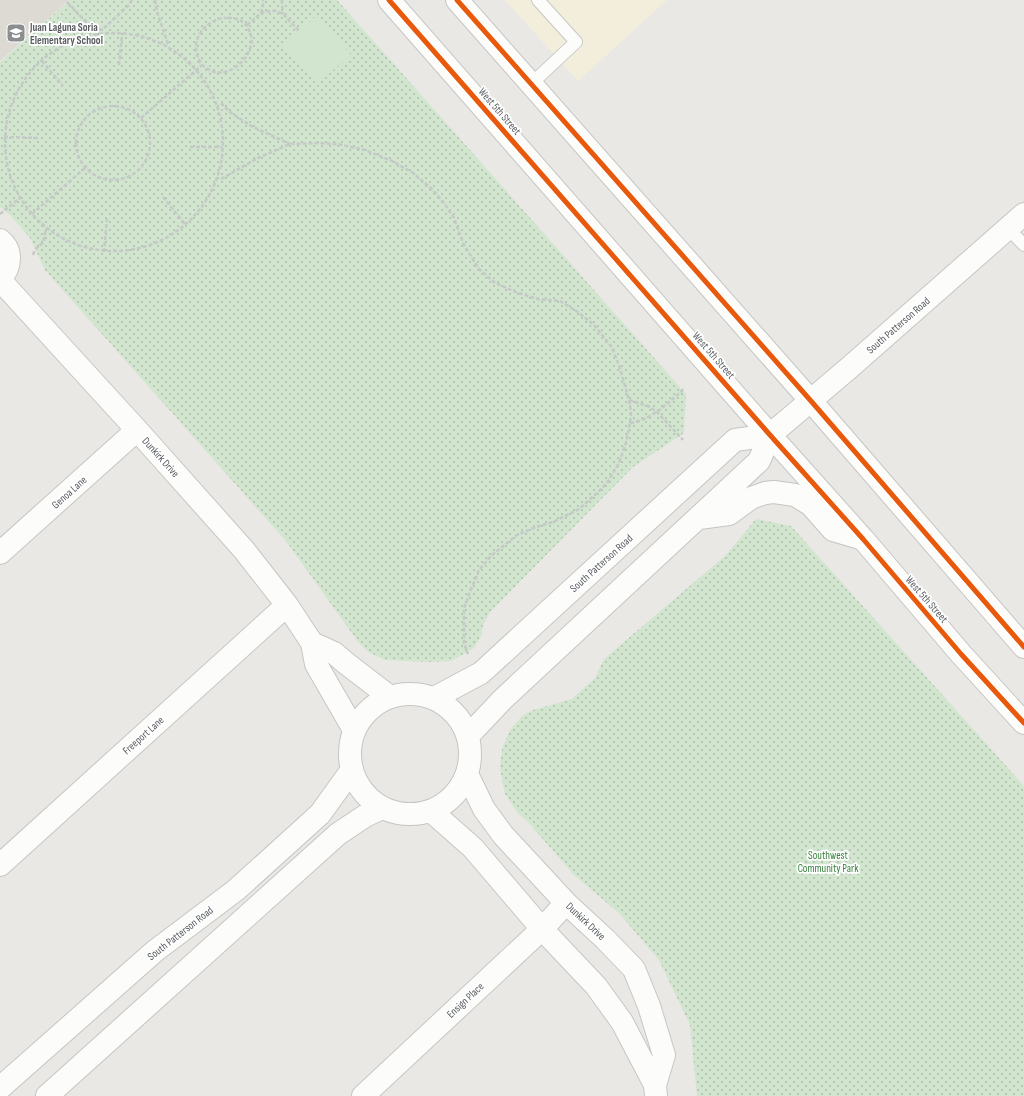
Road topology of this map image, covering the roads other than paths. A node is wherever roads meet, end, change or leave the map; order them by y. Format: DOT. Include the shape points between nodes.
graph roads {
  1 [pos="389,0"];
  2 [pos="457,0"];
  3 [pos="538,0"];
  4 [pos="531,84"];
  5 [pos="1016,221"];
  6 [pos="0,240"];
  7 [pos="1024,245"];
  8 [pos="0,279"];
  9 [pos="811,401"];
  10 [pos="137,430"];
  11 [pos="770,435"];
  12 [pos="699,518"];
  13 [pos="863,539"];
  14 [pos="0,553"];
  15 [pos="287,605"];
  16 [pos="312,642"];
  17 [pos="1024,647"];
  18 [pos="390,697"];
  19 [pos="434,698"];
  20 [pos="1024,722"];
  21 [pos="354,730"];
  22 [pos="468,736"];
  23 [pos="351,770"];
  24 [pos="467,774"];
  25 [pos="382,808"];
  26 [pos="431,811"];
  27 [pos="0,865"];
  28 [pos="566,903"];
  29 [pos="542,929"];
  30 [pos="0,1088"];
  31 [pos="656,1090"];
  32 [pos="47,1096"];
  33 [pos="363,1096"];
  1 -- 11 [label="street, West 5th Street"];
  2 -- 4 [label="street"];
  3 -- 4 [label="lane" via="576,42"];
  4 -- 9 [label="street"];
  5 -- 7 [label="lane"];
  5 -- 9 [label="street, South Patterson Road"];
  6 -- 8 [label="street" via="8,250 9,258 5,274"];
  8 -- 10 [label="street, Dunkirk Drive"];
  9 -- 11 [label="street, South Patterson Road"];
  9 -- 17 [label="street"];
  10 -- 14 [label="street, Genoa Lane"];
  10 -- 15 [label="street, Dunkirk Drive" via="244,550"];
  11 -- 12 [label="street, South Patterson Road" via="759,461"];
  11 -- 13 [label="street, West 5th Street"];
  11 -- 19 [label="street, South Patterson Road" via="735,440 481,673"];
  12 -- 13 [label="street" via="729,514 751,498 774,492 795,495 811,505 833,530"];
  12 -- 22 [label="street, South Patterson Road" via="504,699"];
  13 -- 20 [label="street, West 5th Street" via="961,654"];
  15 -- 16 [label="street, Dunkirk Drive"];
  15 -- 27 [label="street, Freeport Lane"];
  16 -- 18 [label="street, Dunkirk Drive" via="334,653"];
  16 -- 21 [label="street, Dunkirk Drive" via="316,664"];
  18 -- 19 [label="street" via="420,694"];
  18 -- 21 [label="street" via="375,704"];
  19 -- 22 [label="street" via="449,708 460,720"];
  21 -- 23 [label="street" via="349,750"];
  22 -- 24 [label="street" via="471,755"];
  23 -- 25 [label="street" via="358,786 368,798"];
  23 -- 30 [label="street, South Patterson Road" via="320,814 236,890 155,951"];
  24 -- 26 [label="street" via="459,790 447,803"];
  24 -- 28 [label="street, Dunkirk Drive" via="484,809 497,827"];
  25 -- 26 [label="street" via="398,814 414,815"];
  25 -- 32 [label="street" via="338,834"];
  26 -- 29 [label="street, Dunkirk Drive" via="473,848"];
  28 -- 29 [label="street, Ensign Place"];
  28 -- 31 [label="street, Dunkirk Drive" via="634,969 664,1055"];
  29 -- 31 [label="street, Dunkirk Drive" via="596,986 622,1022"];
  29 -- 33 [label="street, Ensign Place"];
}
